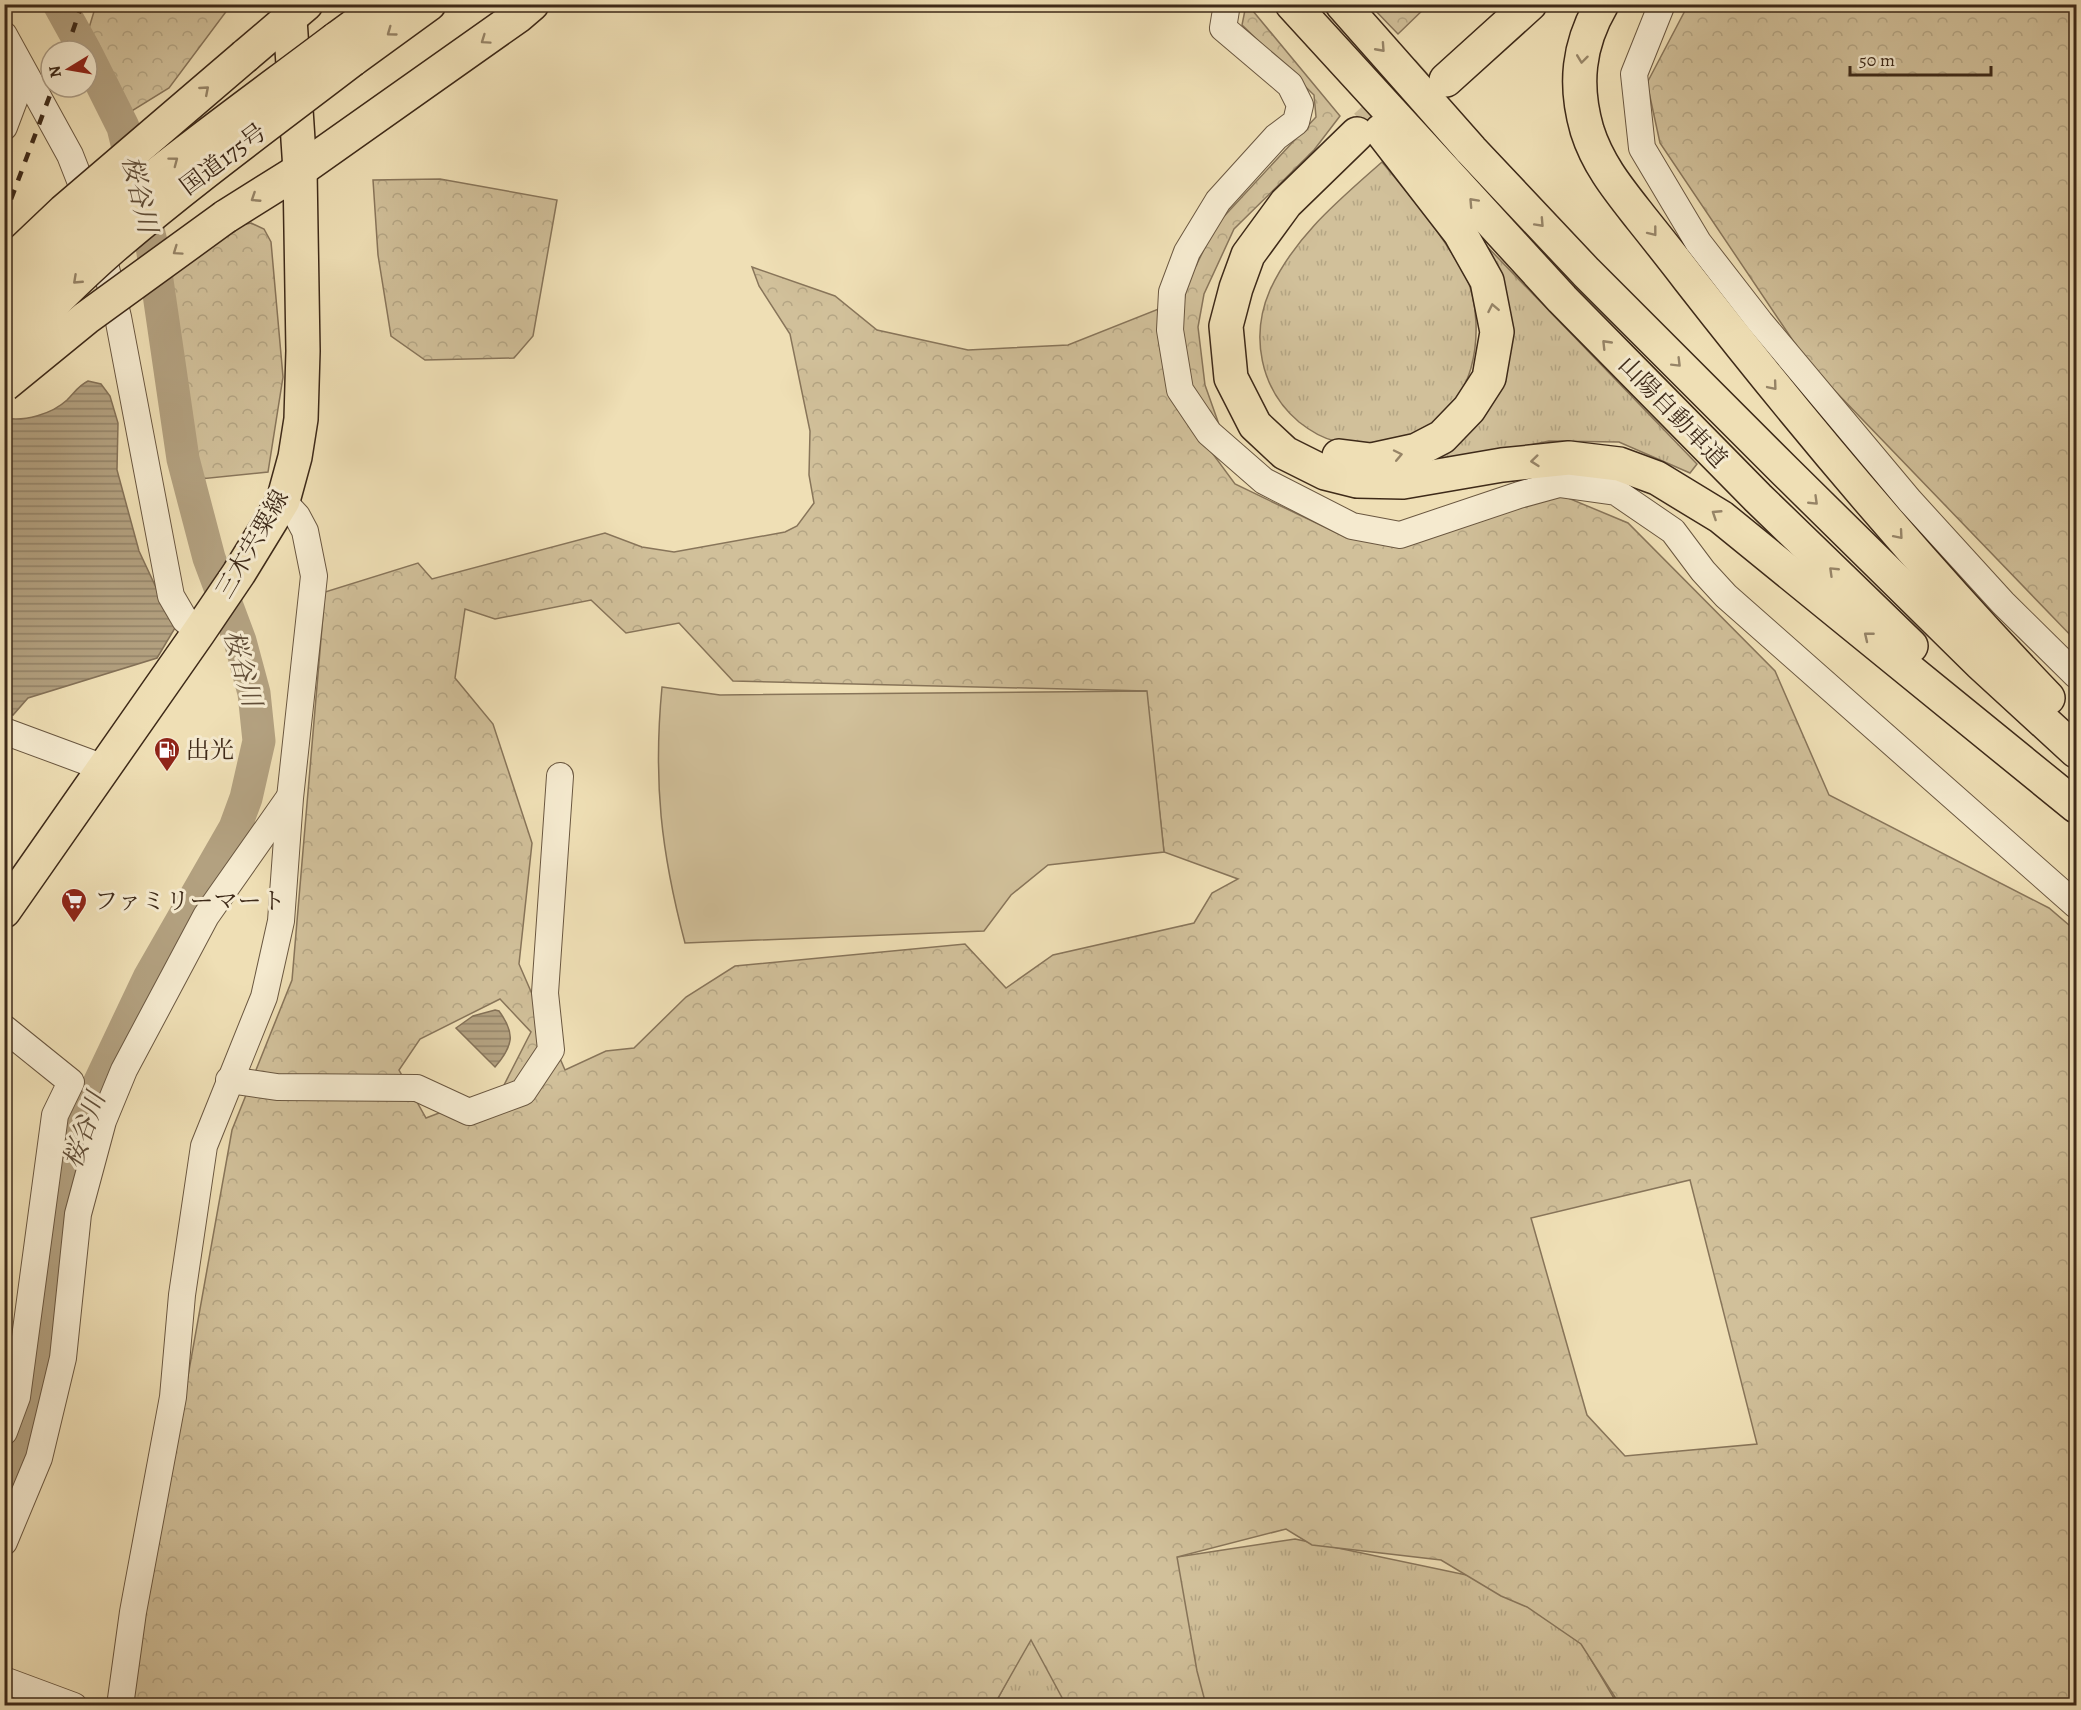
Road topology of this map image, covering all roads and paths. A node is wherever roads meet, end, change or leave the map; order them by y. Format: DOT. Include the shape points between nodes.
graph roads {
  1 [pos="384,4"];
  2 [pos="429,4"];
  3 [pos="532,4"];
  4 [pos="1227,4"];
  5 [pos="1342,4"];
  6 [pos="1501,4"];
  7 [pos="1530,4"];
  8 [pos="1602,4"];
  9 [pos="1662,4"];
  10 [pos="295,8"];
  11 [pos="1296,8"];
  12 [pos="4,35"];
  13 [pos="344,50"];
  14 [pos="24,74"];
  15 [pos="4,127"];
  16 [pos="300,170"];
  17 [pos="4,268"];
  18 [pos="4,310"];
  19 [pos="4,354"];
  20 [pos="4,385"];
  21 [pos="283,501"];
  22 [pos="203,626"];
  23 [pos="2076,675"];
  24 [pos="4,731"];
  25 [pos="2076,740"];
  26 [pos="2076,751"];
  27 [pos="104,768"];
  28 [pos="560,776"];
  29 [pos="2076,796"];
  30 [pos="290,798"];
  31 [pos="2076,806"];
  32 [pos="2076,905"];
  33 [pos="4,911"];
  34 [pos="4,1028"];
  35 [pos="229,1080"];
  36 [pos="4,1432"];
  37 [pos="4,1542"];
  38 [pos="4,1680"];
  39 [pos="74,1706"];
  40 [pos="120,1706"];
  1 -- 13 [label="main road, 国道175号"];
  2 -- 13 [label="main road, 国道175号, one-way"];
  3 -- 16 [label="main road, one-way"];
  4 -- 32 [label="street" via="1223,28 1290,85 1300,105 1296,122 1276,137 1218,201 1187,252 1172,292 1170,330 1180,390 1209,433 1264,481 1352,526 1400,535 1559,484 1616,492 1673,531 1726,596"];
  5 -- 26 [label="main road, 山陽自動車道, one-way" via="1586,272 1963,646"];
  6 -- 7 [label="main road" via="1440,73"];
  8 -- 25 [label="main road, one-way" via="1583,46 1578,86 1587,131 1605,173 1763,373 1968,615 2054,705"];
  9 -- 23 [label="street" via="1634,74 1642,148 1698,242 1910,501 2003,603"];
  10 -- 16 [label="main road, 三木宍粟線"];
  17 -- 10 [label="main road, one-way, bridge"];
  29 -- 11 [label="main road, 山陽自動車道, one-way" via="1958,690 1758,498 1562,299"];
  31 -- 11 [label="main road, one-way" via="1721,517 1657,478 1619,464 1569,458 1403,482 1357,481 1325,473 1285,453 1256,425 1231,378 1226,326 1248,255 1286,203 1364,140 1305,207 1270,258 1252,297 1247,331 1249,364 1263,404 1310,445 1340,456 1371,460 1417,450 1442,437 1469,409 1489,378 1497,332 1488,281 1460,232 1375,124"];
  12 -- 14 [label="street"];
  18 -- 13 [label="main road, 国道175号, one-way, bridge" via="155,175"];
  13 -- 19 [label="main road, 国道175号, one-way, bridge" via="110,250"];
  14 -- 15 [label="street"];
  14 -- 22 [label="street" via="70,155 92,211 118,317 171,596 185,620"];
  16 -- 20 [label="main road, one-way, bridge" via="225,218 86,318"];
  16 -- 21 [label="main road, 三木宍粟線" via="301,419"];
  21 -- 22 [label="main road, 三木宍粟線"];
  21 -- 30 [label="street" via="305,531 314,576"];
  22 -- 27 [label="main road, 三木宍粟線"];
  24 -- 27 [label="street"];
  27 -- 33 [label="main road, 三木宍粟線"];
  28 -- 35 [label="street" via="545,993 551,1050 523,1092 469,1112 417,1088 276,1087"];
  30 -- 35 [label="street" via="281,921 264,997"];
  30 -- 37 [label="street" via="206,916 124,1070 103,1121 78,1214 63,1358 39,1458"];
  34 -- 36 [label="street" via="71,1082 55,1115 17,1397"];
  35 -- 40 [label="street" via="204,1146 182,1295 173,1397 133,1612"];
  38 -- 39 [label="street"];
}
